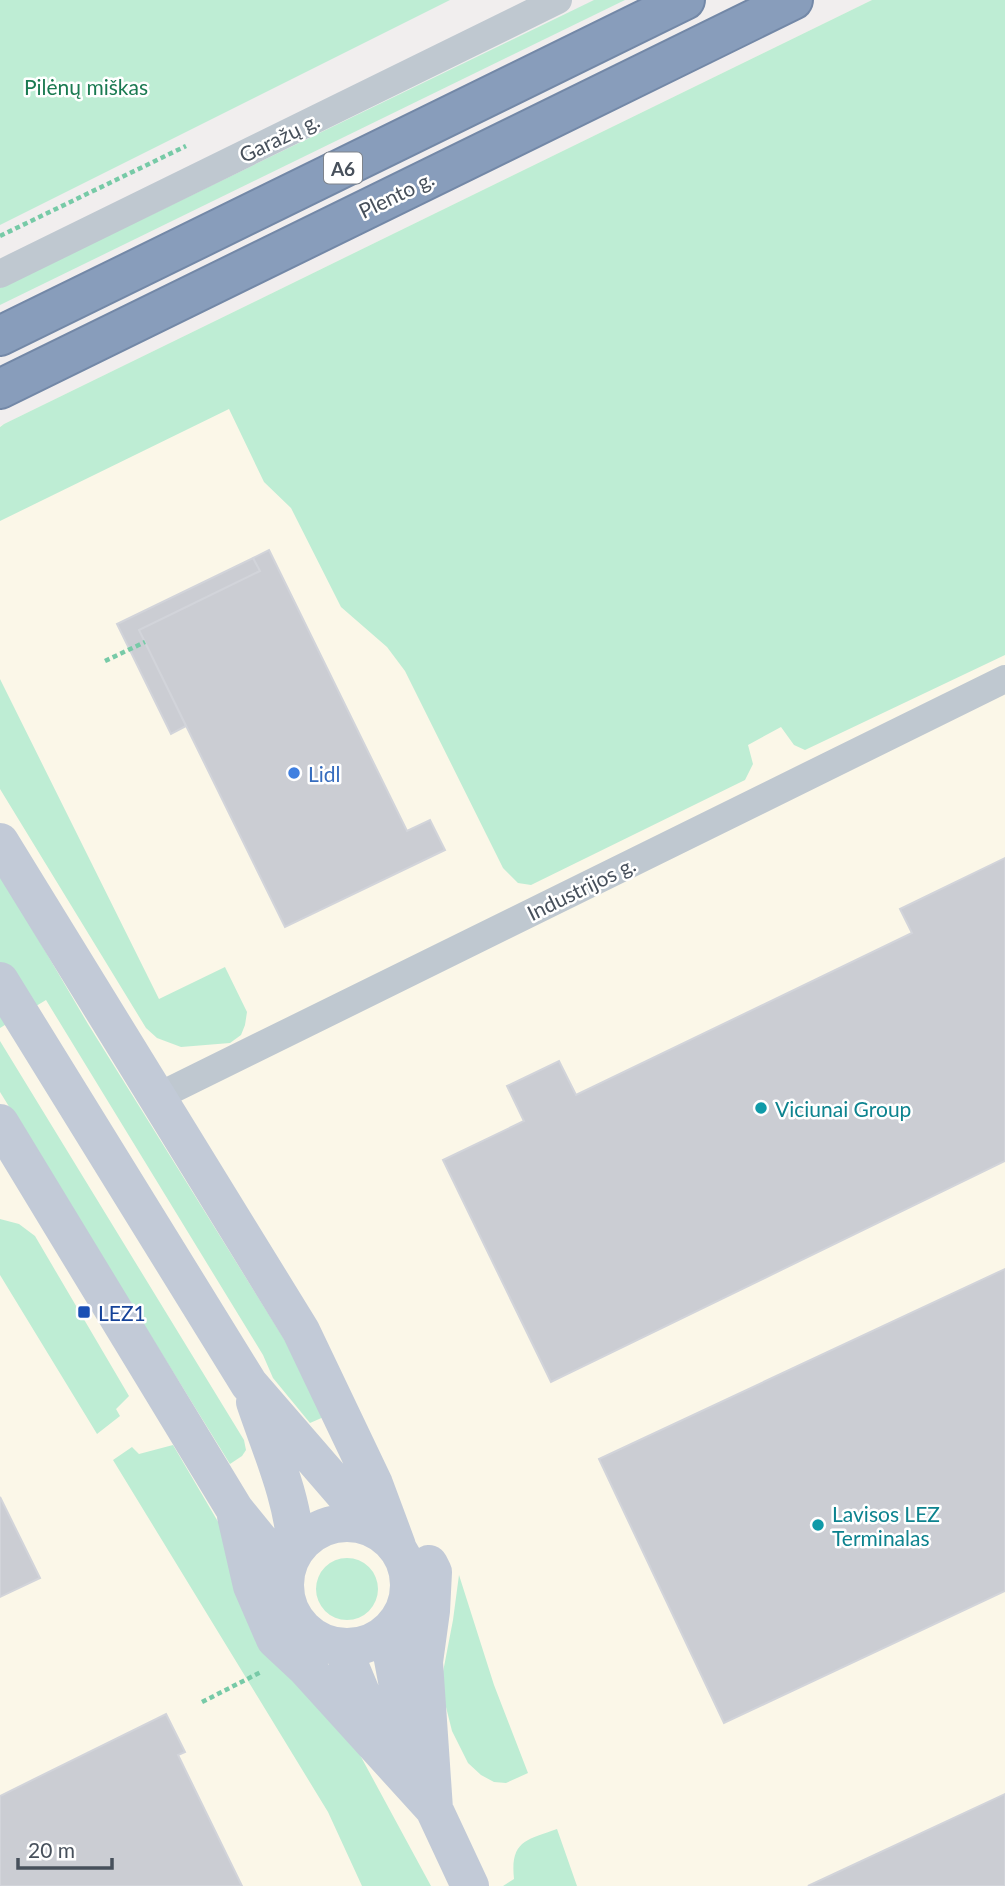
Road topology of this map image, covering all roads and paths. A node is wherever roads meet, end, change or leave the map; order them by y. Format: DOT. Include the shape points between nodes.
graph roads {
  1 [pos="558,0"];
  2 [pos="685,0"];
  3 [pos="793,0"];
  4 [pos="0,274"];
  5 [pos="0,336"];
  6 [pos="0,389"];
  7 [pos="145,642"];
  8 [pos="105,661"];
  9 [pos="1005,679"];
  10 [pos="0,842"];
  11 [pos="0,981"];
  12 [pos="157,1097"];
  13 [pos="0,1123"];
  14 [pos="12,1167"];
  15 [pos="249,1384"];
  16 [pos="374,1484"];
  17 [pos="235,1510"];
  18 [pos="389,1539"];
  19 [pos="290,1566"];
  20 [pos="388,1633"];
  21 [pos="342,1647"];
  22 [pos="293,1656"];
  23 [pos="202,1702"];
  24 [pos="433,1809"];
  25 [pos="470,1886"];
  1 -- 4 [label="street, Garažų g."];
  2 -- 5 [label="highway, A6"];
  3 -- 6 [label="highway, Plento g. / A6"];
  7 -- 8 [label="path"];
  9 -- 12 [label="street, Industrijos g."];
  10 -- 12 [label="main road"];
  11 -- 15 [label="main road"];
  12 -- 16 [label="main road" via="301,1331"];
  13 -- 14 [label="main road"];
  14 -- 17 [label="main road"];
  15 -- 18 [label="main road"];
  15 -- 19 [label="main road" via="294,1526"];
  16 -- 18 [label="main road"];
  16 -- 24 [label="main road" via="419,1539 433,1572 424,1662"];
  17 -- 19 [label="main road" via="274,1558"];
  17 -- 22 [label="main road" via="252,1586 275,1639"];
  18 -- 19 [label="main road" via="358,1523 335,1523 313,1533"];
  18 -- 20 [label="main road" via="408,1568 410,1592 403,1615"];
  19 -- 21 [label="main road" via="288,1606 300,1627 319,1641"];
  20 -- 21 [label="main road" via="366,1645"];
  20 -- 24 [label="main road" via="404,1718"];
  21 -- 24 [label="main road" via="374,1724"];
  22 -- 23 [label="path"];
  22 -- 24 [label="main road"];
  24 -- 25 [label="main road"];
}
